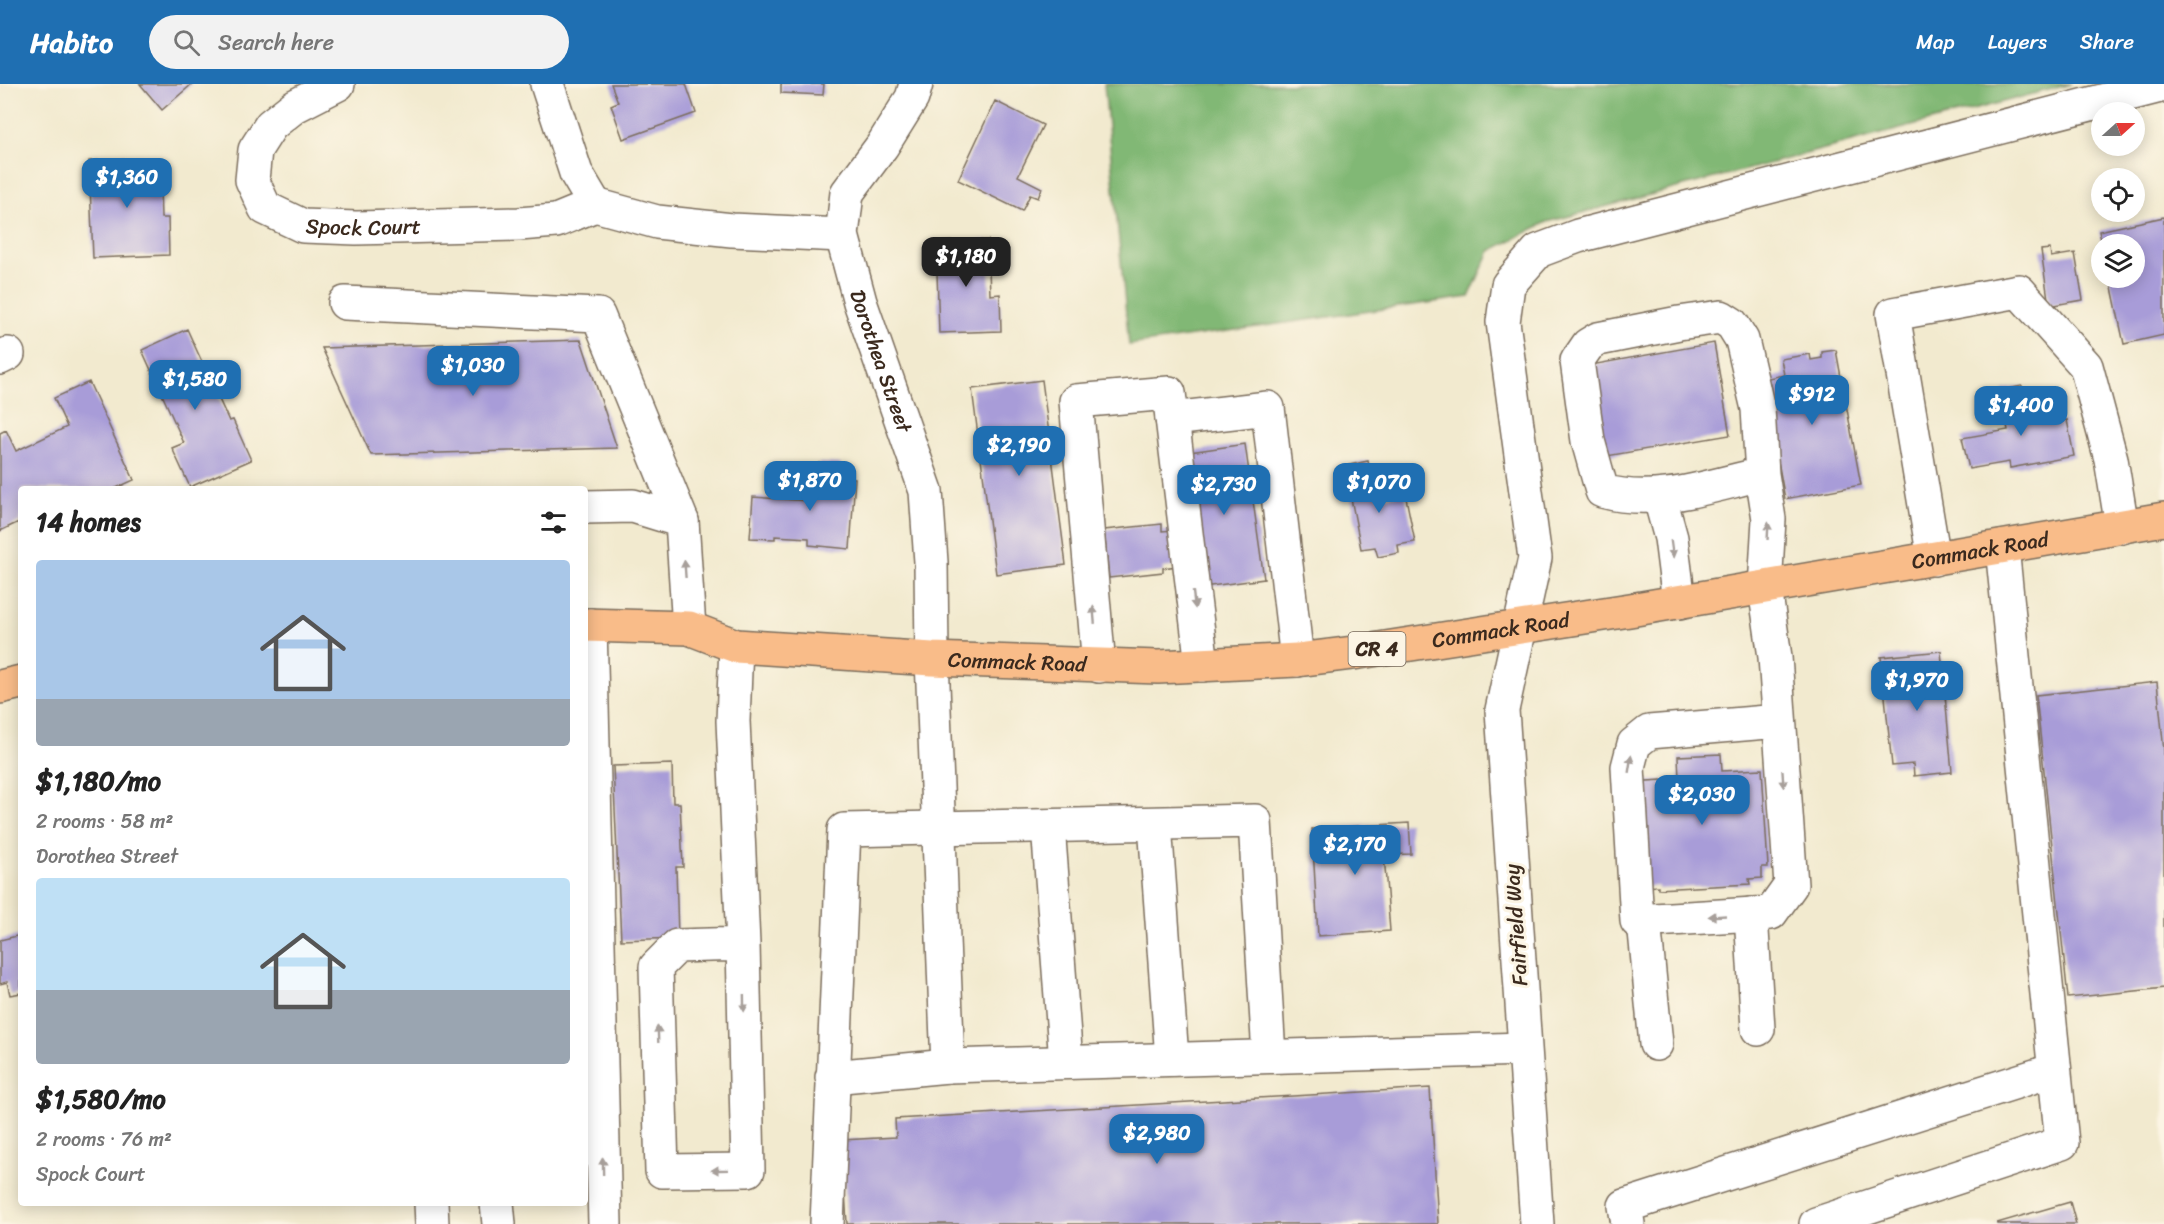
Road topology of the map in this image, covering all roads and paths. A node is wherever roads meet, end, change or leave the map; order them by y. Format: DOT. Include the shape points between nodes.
graph roads {
  1 [pos="338,84"];
  2 [pos="547,84"];
  3 [pos="916,84"];
  4 [pos="2164,85"];
  5 [pos="595,205"];
  6 [pos="842,235"];
  7 [pos="345,303"];
  8 [pos="1172,419"];
  9 [pos="1762,474"];
  10 [pos="1660,498"];
  11 [pos="588,507"];
  12 [pos="2164,519"];
  13 [pos="682,521"];
  14 [pos="2122,527"];
  15 [pos="2002,548"];
  16 [pos="1934,559"];
  17 [pos="1765,588"];
  18 [pos="1679,602"];
  19 [pos="588,625"];
  20 [pos="689,628"];
  21 [pos="1521,628"];
  22 [pos="736,646"];
  23 [pos="932,659"];
  24 [pos="1297,660"];
  25 [pos="588,665"];
  26 [pos="1202,665"];
  27 [pos="1099,666"];
  28 [pos="18,683"];
  29 [pos="0,687"];
  30 [pos="1779,721"];
  31 [pos="590,744"];
  32 [pos="1155,824"];
  33 [pos="1048,826"];
  34 [pos="939,829"];
  35 [pos="1751,914"];
  36 [pos="1644,921"];
  37 [pos="743,944"];
  38 [pos="592,993"];
  39 [pos="1758,1029"];
  40 [pos="1656,1044"];
  41 [pos="1524,1049"];
  42 [pos="1269,1056"];
  43 [pos="1172,1059"];
  44 [pos="1066,1062"];
  45 [pos="948,1066"];
  46 [pos="2054,1070"];
  47 [pos="832,1077"];
  48 [pos="431,1206"];
  49 [pos="497,1206"];
  50 [pos="432,1224"];
  51 [pos="499,1224"];
  52 [pos="605,1224"];
  53 [pos="827,1224"];
  54 [pos="1537,1224"];
  55 [pos="1628,1224"];
  56 [pos="1816,1224"];
  1 -- 5 [label="street, Spock Court" via="295,106 272,125 255,150 252,180 265,208 303,226 356,228 556,221"];
  2 -- 5 [label="street" via="576,173"];
  3 -- 6 [label="street, Dorothea Street" via="912,98 882,146 847,193"];
  4 -- 21 [label="street, Fairfield Way" via="1578,236 1538,251 1509,285 1503,322 1535,558"];
  5 -- 6 [label="street" via="657,222"];
  6 -- 23 [label="street, Dorothea Street" via="860,302 926,491 932,562"];
  7 -- 13 [label="street" via="598,315"];
  8 -- 24 [label="street" via="1268,408"];
  8 -- 26 [label="street, one-way"];
  27 -- 8 [label="street, one-way" via="1076,401 1169,393"];
  9 -- 10 [label="street"];
  9 -- 10 [label="street" via="1758,409 1742,340 1732,324 1721,317 1598,339 1588,345 1577,361 1588,441 1602,492"];
  17 -- 9 [label="street, one-way" via="1769,519"];
  10 -- 18 [label="street, one-way" via="1671,538"];
  11 -- 13 [label="street" via="633,506"];
  12 -- 14 [label="main road, Commack Road / CR 4"];
  20 -- 13 [label="street, one-way"];
  14 -- 15 [label="main road, Commack Road / CR 4"];
  14 -- 16 [label="street" via="2111,459 2086,366 2019,291 1893,314"];
  15 -- 16 [label="main road, Commack Road / CR 4"];
  15 -- 46 [label="street"];
  16 -- 17 [label="main road, Commack Road / CR 4"];
  17 -- 18 [label="main road, Commack Road / CR 4"];
  17 -- 30 [label="street"];
  18 -- 21 [label="main road, Commack Road / CR 4"];
  19 -- 20 [label="main road, Commack Road / CR 4"];
  20 -- 22 [label="main road, Commack Road / CR 4"];
  21 -- 24 [label="main road, Commack Road / CR 4"];
  21 -- 41 [label="street, Fairfield Way" via="1502,710"];
  22 -- 23 [label="main road, Commack Road / CR 4"];
  22 -- 37 [label="street" via="733,721"];
  23 -- 27 [label="main road, Commack Road / CR 4"];
  23 -- 34 [label="street, Dorothea Street"];
  24 -- 26 [label="main road, Commack Road / CR 4"];
  25 -- 31 [label="street"];
  26 -- 27 [label="main road, Commack Road / CR 4"];
  28 -- 29 [label="main road"];
  30 -- 35 [label="street, one-way" via="1791,885 1771,913"];
  36 -- 30 [label="street, one-way" via="1637,921 1628,767 1634,744 1649,732"];
  31 -- 38 [label="street"];
  32 -- 33 [label="street"];
  32 -- 42 [label="street" via="1255,821"];
  32 -- 43 [label="street"];
  33 -- 34 [label="street"];
  33 -- 44 [label="street"];
  34 -- 45 [label="street, Dorothea Street"];
  34 -- 47 [label="street" via="844,830"];
  35 -- 36 [label="street, one-way"];
  35 -- 39 [label="street"];
  36 -- 40 [label="street"];
  37 -- 37 [label="street, one-way" via="748,1170 662,1171 656,967 677,946"];
  52 -- 38 [label="street, one-way"];
  41 -- 42 [label="street"];
  41 -- 54 [label="street, Fairfield Way"];
  42 -- 43 [label="street"];
  43 -- 44 [label="street"];
  44 -- 45 [label="street"];
  45 -- 47 [label="street"];
  46 -- 55 [label="street" via="1625,1206"];
  46 -- 56 [label="street" via="2062,1143"];
  47 -- 53 [label="street"];
  48 -- 50 [label="street"];
  49 -- 51 [label="street"];
}
